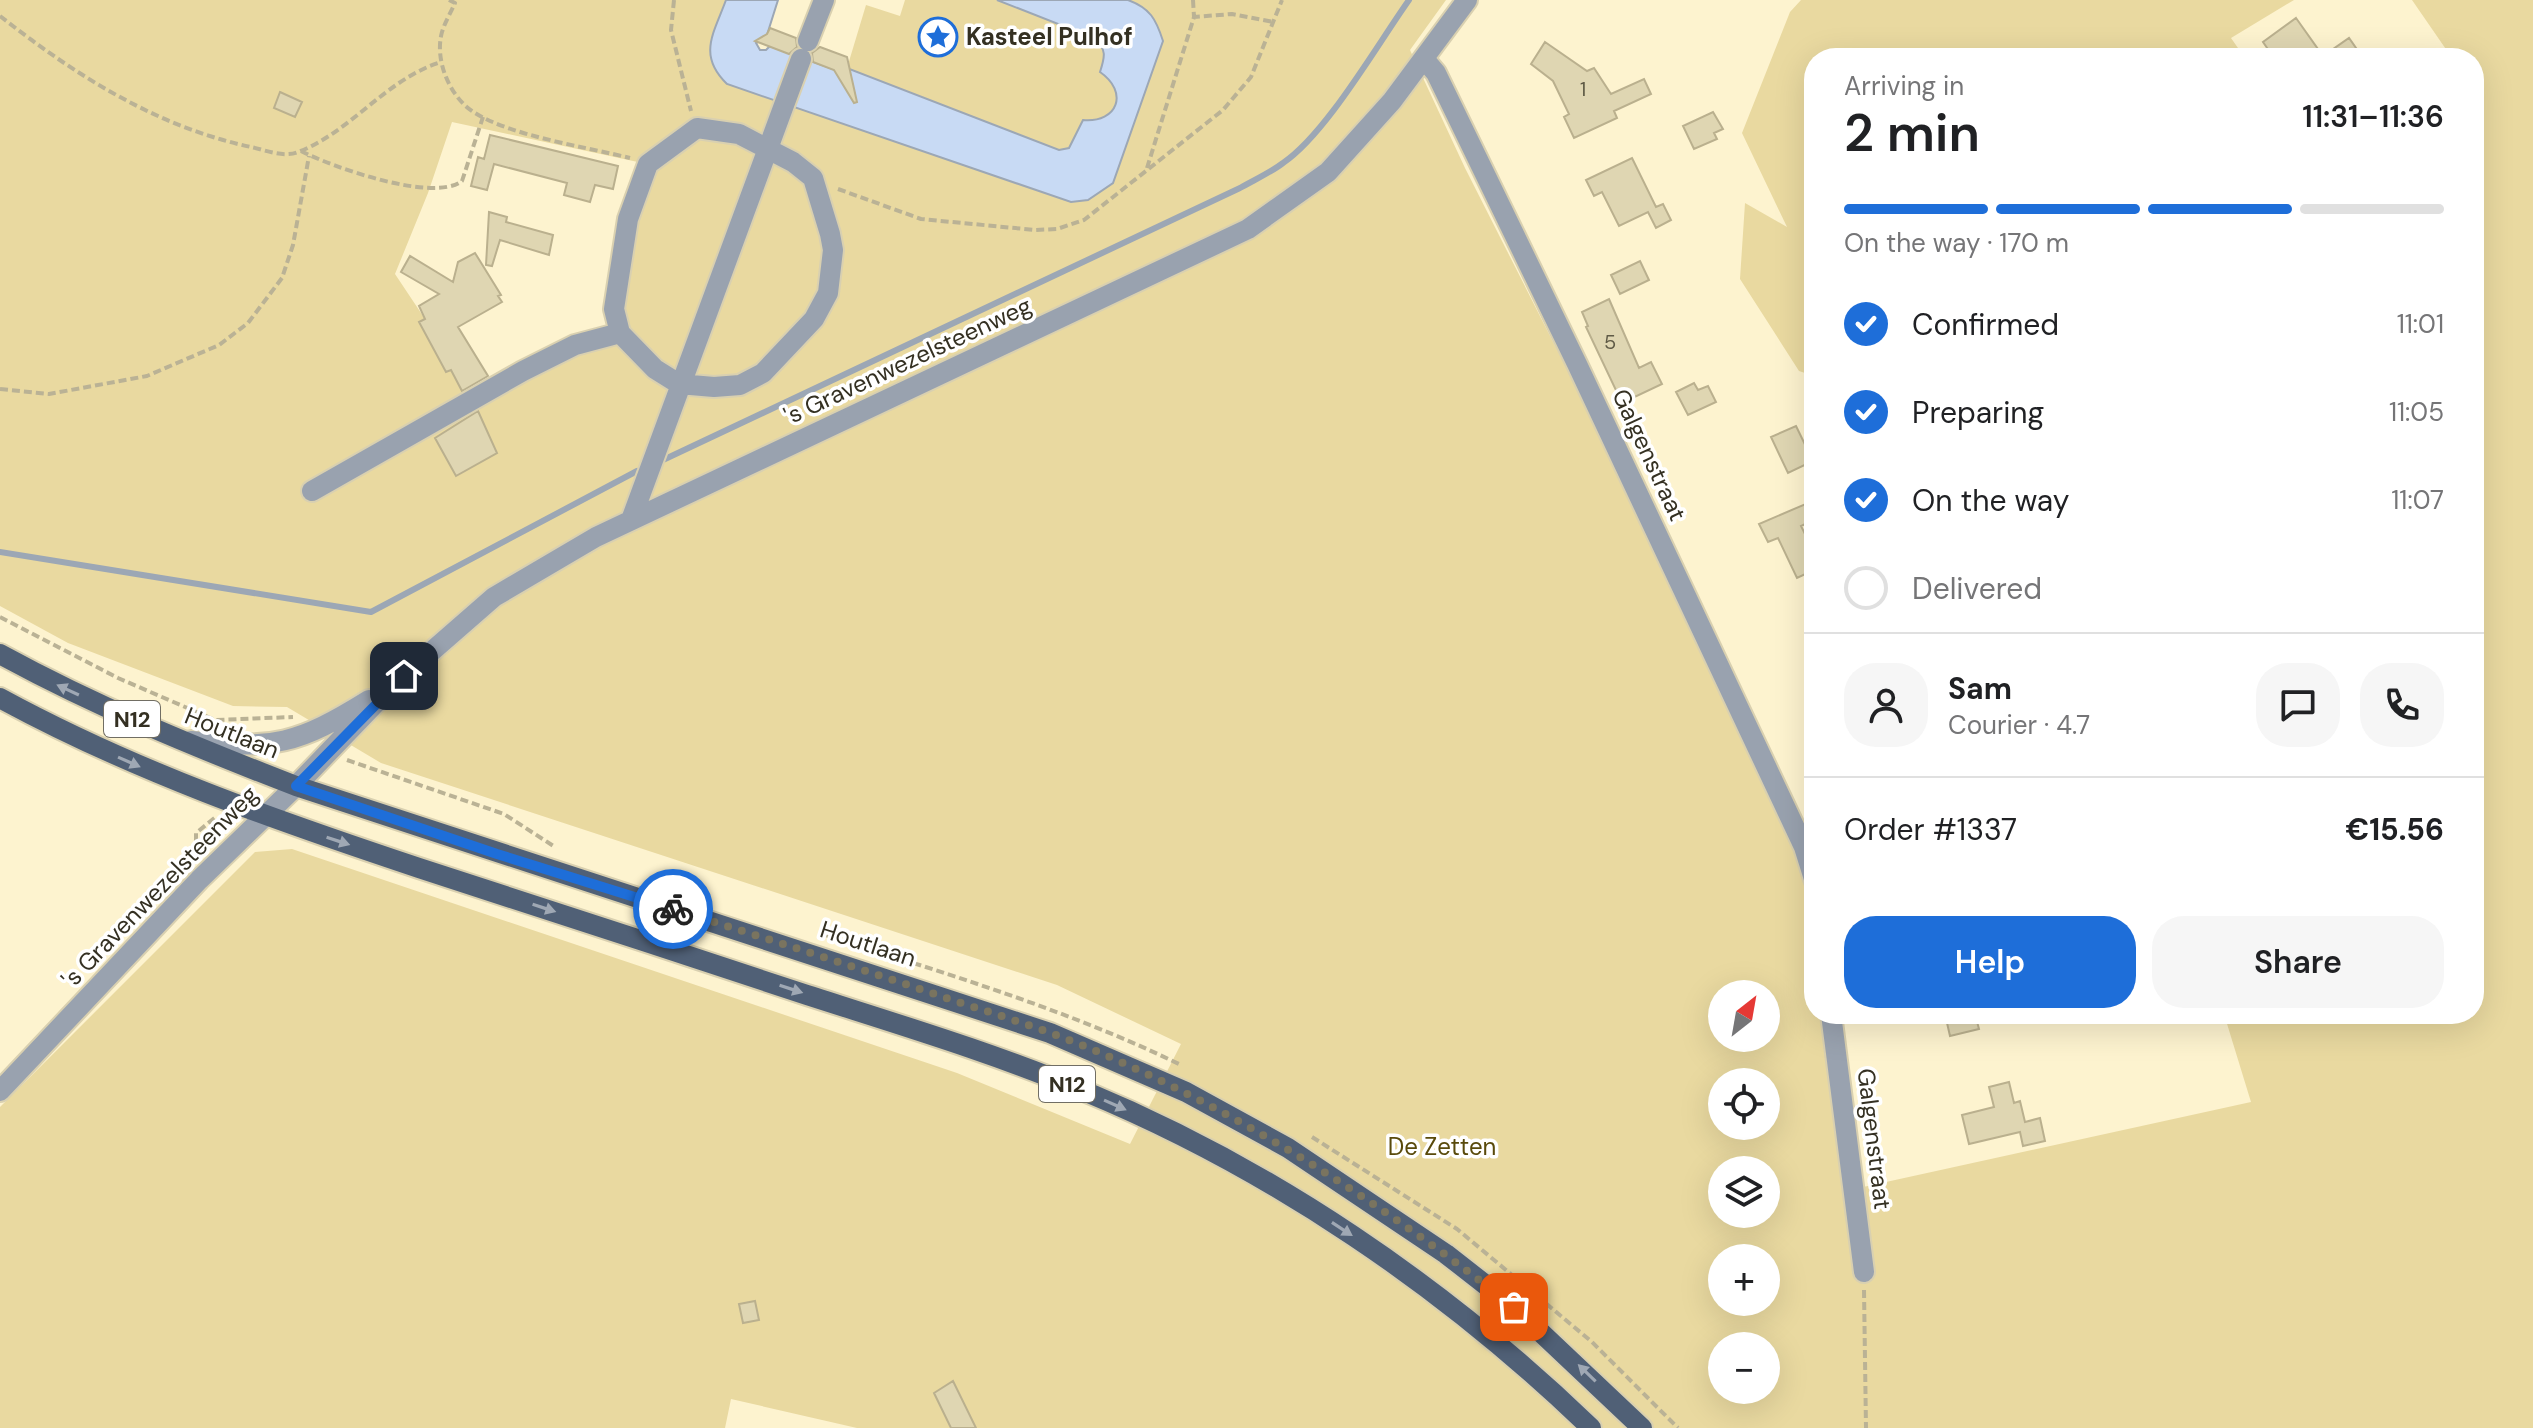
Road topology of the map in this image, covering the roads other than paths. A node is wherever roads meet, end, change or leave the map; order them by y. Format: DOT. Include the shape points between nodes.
graph roads {
  1 [pos="824,0"];
  2 [pos="1467,0"];
  3 [pos="1425,60"];
  4 [pos="769,147"];
  5 [pos="620,333"];
  6 [pos="679,384"];
  7 [pos="312,491"];
  8 [pos="631,520"];
  9 [pos="0,654"];
  10 [pos="392,686"];
  11 [pos="0,698"];
  12 [pos="177,740"];
  13 [pos="296,786"];
  14 [pos="264,817"];
  15 [pos="1804,847"];
  16 [pos="1832,1024"];
  17 [pos="0,1091"];
  18 [pos="1864,1272"];
  19 [pos="1591,1428"];
  20 [pos="1642,1428"];
  1 -- 4 [label="street"];
  2 -- 3 [label="street, 's Gravenwezelsteenweg"];
  3 -- 8 [label="street, 's Gravenwezelsteenweg" via="1328,172 1248,229"];
  3 -- 15 [label="street, Galgenstraat" via="1436,73 1577,364"];
  4 -- 5 [label="street" via="719,129 697,128 648,164 622,248 614,309"];
  4 -- 6 [label="street"];
  4 -- 6 [label="street" via="813,178 833,250 828,293 814,319 770,367 740,385"];
  5 -- 6 [label="street" via="655,369"];
  5 -- 7 [label="street" via="575,345 523,371"];
  6 -- 8 [label="street"];
  8 -- 10 [label="street, 's Gravenwezelsteenweg" via="494,597"];
  12 -- 9 [label="main road, Houtlaan / N12, one-way"];
  10 -- 12 [label="street, 's Gravenwezelsteenweg" via="303,737 251,745"];
  10 -- 13 [label="street, 's Gravenwezelsteenweg"];
  11 -- 14 [label="main road, N12, one-way" via="58,730"];
  12 -- 13 [label="main road, Houtlaan / N12"];
  13 -- 14 [label="street, 's Gravenwezelsteenweg"];
  20 -- 13 [label="main road, Houtlaan / N12, one-way" via="1514,1307 1446,1254 1288,1148 1186,1092 1037,1028"];
  14 -- 17 [label="street, 's Gravenwezelsteenweg"];
  14 -- 19 [label="main road, N12, one-way" via="967,1047 1085,1091 1167,1129 1332,1222 1491,1338"];
  16 -- 18 [label="street, Galgenstraat"];
}
